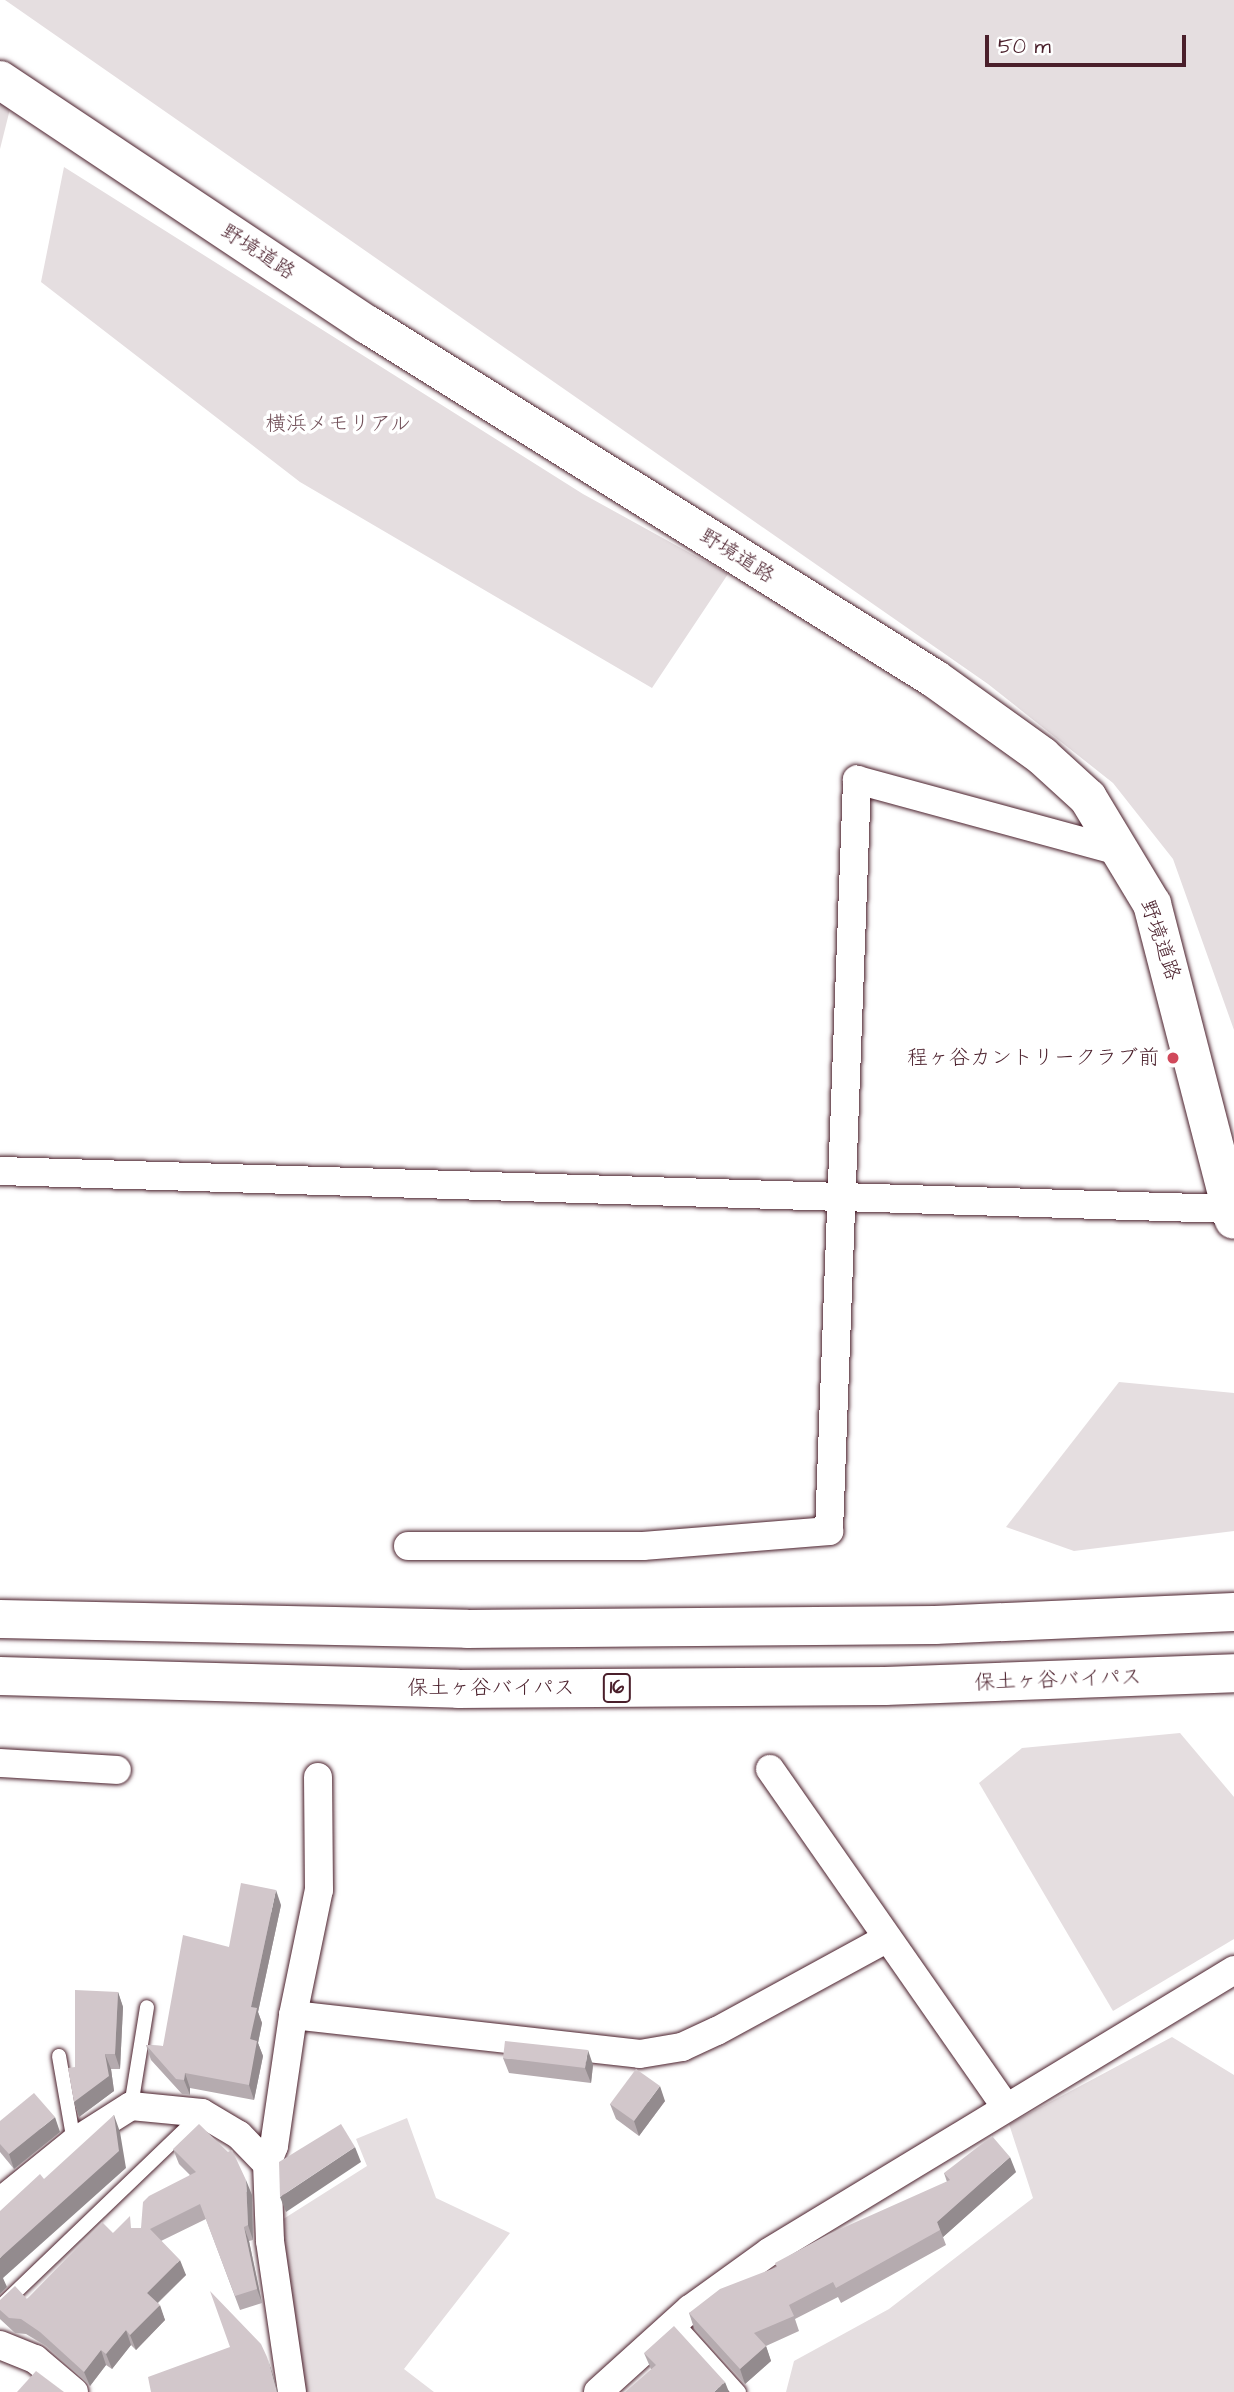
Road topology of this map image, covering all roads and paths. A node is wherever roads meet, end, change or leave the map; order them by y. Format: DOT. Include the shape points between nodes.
graph roads {
  1 [pos="0,80"];
  2 [pos="1122,852"];
  3 [pos="0,1171"];
  4 [pos="844,1200"];
  5 [pos="1233,1214"];
  6 [pos="408,1546"];
  7 [pos="1234,1612"];
  8 [pos="0,1619"];
  9 [pos="1234,1673"];
  10 [pos="0,1676"];
  11 [pos="0,1763"];
  12 [pos="770,1769"];
  13 [pos="117,1770"];
  14 [pos="318,1777"];
  15 [pos="886,1938"];
  16 [pos="1234,1970"];
  17 [pos="147,2007"];
  18 [pos="293,2015"];
  19 [pos="59,2056"];
  20 [pos="131,2106"];
  21 [pos="1006,2107"];
  22 [pos="202,2113"];
  23 [pos="74,2142"];
  24 [pos="267,2164"];
  25 [pos="0,2202"];
  26 [pos="0,2307"];
  27 [pos="676,2322"];
  28 [pos="0,2345"];
  29 [pos="74,2392"];
  30 [pos="292,2392"];
  31 [pos="598,2392"];
  32 [pos="739,2392"];
  1 -- 2 [label="main road, 野境道路" via="368,325 935,679 1042,756 1088,798"];
  2 -- 4 [label="street" via="857,780"];
  2 -- 5 [label="main road, 野境道路" via="1152,904 1169,959"];
  3 -- 4 [label="street"];
  4 -- 5 [label="street"];
  4 -- 6 [label="street" via="829,1531 643,1546"];
  7 -- 8 [label="main road" via="935,1625 467,1629"];
  9 -- 10 [label="main road, 保土ヶ谷バイパス / 16" via="885,1686 458,1689"];
  11 -- 13 [label="street"];
  12 -- 15 [label="street"];
  14 -- 18 [label="street" via="320,1890"];
  15 -- 18 [label="street" via="718,2031 682,2047 640,2054"];
  15 -- 21 [label="street"];
  16 -- 21 [label="street"];
  17 -- 20 [label="lane"];
  18 -- 24 [label="street" via="274,2146"];
  19 -- 23 [label="lane"];
  20 -- 22 [label="street"];
  20 -- 23 [label="street"];
  21 -- 27 [label="street" via="769,2252"];
  22 -- 24 [label="street" via="239,2135"];
  22 -- 26 [label="lane"];
  23 -- 25 [label="street"];
  24 -- 30 [label="street" via="270,2241"];
  27 -- 31 [label="street"];
  27 -- 32 [label="lane"];
  28 -- 29 [label="street" via="35,2359"];
}
